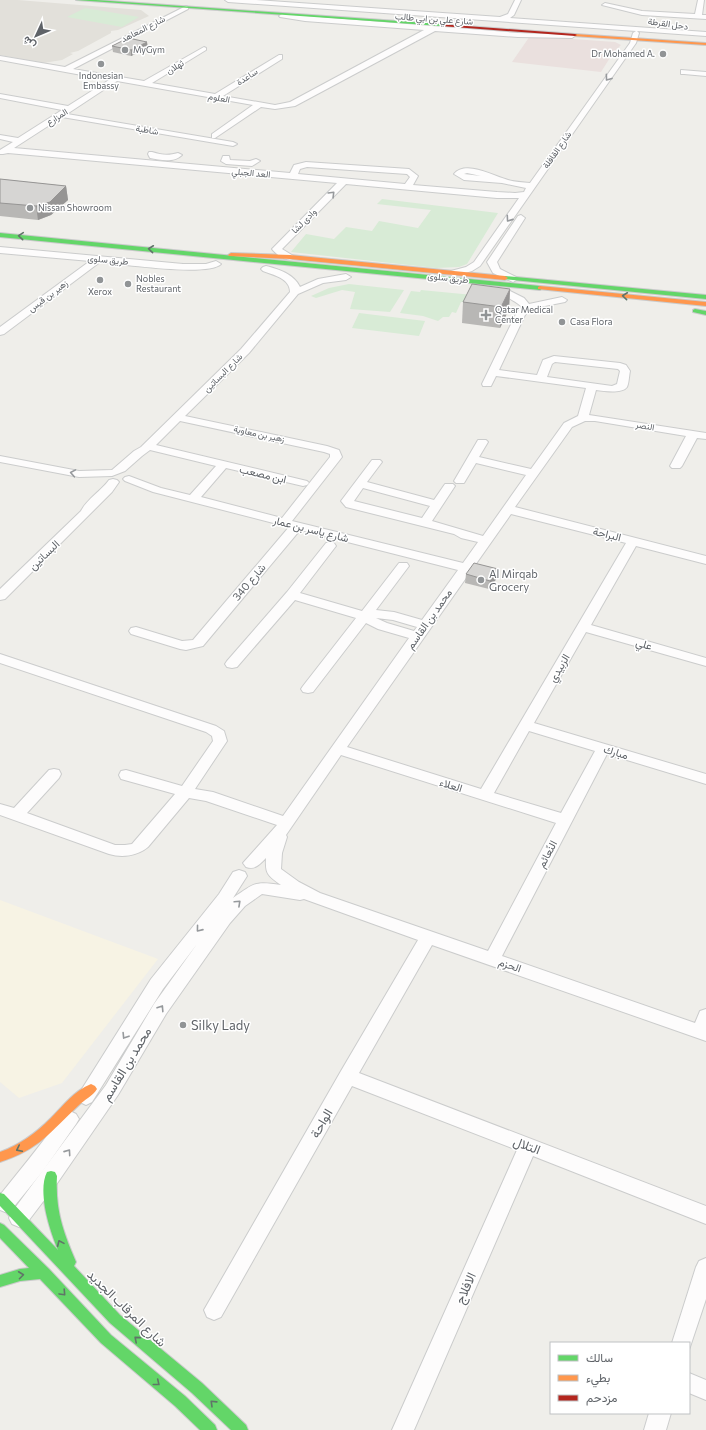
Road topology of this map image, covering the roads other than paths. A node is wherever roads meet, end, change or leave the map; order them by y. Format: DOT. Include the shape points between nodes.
graph roads {
  1 [pos="78,0"];
  2 [pos="118,0"];
  3 [pos="163,0"];
  4 [pos="215,0"];
  5 [pos="518,0"];
  6 [pos="700,0"];
  7 [pos="67,1"];
  8 [pos="228,2"];
  9 [pos="189,3"];
  10 [pos="605,5"];
  11 [pos="215,10"];
  12 [pos="642,10"];
  13 [pos="265,13"];
  14 [pos="511,15"];
  15 [pos="158,16"];
  16 [pos="168,17"];
  17 [pos="698,17"];
  18 [pos="706,17"];
  19 [pos="498,20"];
  20 [pos="474,21"];
  21 [pos="518,21"];
  22 [pos="148,22"];
  23 [pos="530,22"];
  24 [pos="661,23"];
  25 [pos="435,24"];
  26 [pos="133,26"];
  27 [pos="416,27"];
  28 [pos="553,27"];
  29 [pos="696,28"];
  30 [pos="598,30"];
  31 [pos="422,33"];
  32 [pos="706,34"];
  33 [pos="638,38"];
  34 [pos="706,38"];
  35 [pos="706,41"];
  36 [pos="706,44"];
  37 [pos="204,49"];
  38 [pos="279,57"];
  39 [pos="0,58"];
  40 [pos="77,59"];
  41 [pos="41,65"];
  42 [pos="63,70"];
  43 [pos="684,72"];
  44 [pos="89,74"];
  45 [pos="706,74"];
  46 [pos="115,79"];
  47 [pos="145,84"];
  48 [pos="0,96"];
  49 [pos="216,97"];
  50 [pos="259,105"];
  51 [pos="70,109"];
  52 [pos="62,116"];
  53 [pos="215,136"];
  54 [pos="0,137"];
  55 [pos="19,141"];
  56 [pos="233,144"];
  57 [pos="3,153"];
  58 [pos="152,154"];
  59 [pos="178,155"];
  60 [pos="226,158"];
  61 [pos="162,161"];
  62 [pos="256,162"];
  63 [pos="240,163"];
  64 [pos="233,171"];
  65 [pos="292,177"];
  66 [pos="344,181"];
  67 [pos="502,181"];
  68 [pos="532,186"];
  69 [pos="408,187"];
  70 [pos="536,196"];
  71 [pos="525,201"];
  72 [pos="0,235"];
  73 [pos="0,244"];
  74 [pos="0,250"];
  75 [pos="68,250"];
  76 [pos="189,253"];
  77 [pos="290,257"];
  78 [pos="97,260"];
  79 [pos="216,264"];
  80 [pos="476,265"];
  81 [pos="494,268"];
  82 [pos="266,269"];
  83 [pos="454,273"];
  84 [pos="346,277"];
  85 [pos="513,279"];
  86 [pos="635,289"];
  87 [pos="295,292"];
  88 [pos="508,293"];
  89 [pos="706,297"];
  90 [pos="562,300"];
  91 [pos="706,304"];
  92 [pos="526,307"];
  93 [pos="706,313"];
  94 [pos="0,332"];
  95 [pos="493,372"];
  96 [pos="541,378"];
  97 [pos="487,384"];
  98 [pos="592,386"];
  99 [pos="178,417"];
  100 [pos="583,418"];
  101 [pos="693,434"];
  102 [pos="706,436"];
  103 [pos="482,442"];
  104 [pos="146,448"];
  105 [pos="473,459"];
  106 [pos="0,460"];
  107 [pos="376,462"];
  108 [pos="223,465"];
  109 [pos="676,466"];
  110 [pos="533,473"];
  111 [pos="121,479"];
  112 [pos="460,481"];
  113 [pos="303,483"];
  114 [pos="360,484"];
  115 [pos="449,486"];
  116 [pos="193,499"];
  117 [pos="437,504"];
  118 [pos="507,509"];
  119 [pos="425,522"];
  120 [pos="291,524"];
  121 [pos="487,538"];
  122 [pos="633,541"];
  123 [pos="330,546"];
  124 [pos="706,560"];
  125 [pos="403,566"];
  126 [pos="466,568"];
  127 [pos="292,595"];
  128 [pos="0,596"];
  129 [pos="365,616"];
  130 [pos="424,625"];
  131 [pos="583,627"];
  132 [pos="136,630"];
  133 [pos="417,636"];
  134 [pos="0,658"];
  135 [pos="706,662"];
  136 [pos="232,664"];
  137 [pos="308,689"];
  138 [pos="526,725"];
  139 [pos="603,748"];
  140 [pos="337,749"];
  141 [pos="54,774"];
  142 [pos="126,775"];
  143 [pos="706,779"];
  144 [pos="185,792"];
  145 [pos="485,795"];
  146 [pos="0,809"];
  147 [pos="16,815"];
  148 [pos="565,820"];
  149 [pos="283,826"];
  150 [pos="251,863"];
  151 [pos="274,871"];
  152 [pos="239,876"];
  153 [pos="260,889"];
  154 [pos="314,897"];
  155 [pos="428,937"];
  156 [pos="492,959"];
  157 [pos="704,1028"];
  158 [pos="347,1076"];
  159 [pos="91,1089"];
  160 [pos="528,1146"];
  161 [pos="0,1157"];
  162 [pos="51,1176"];
  163 [pos="2,1203"];
  164 [pos="706,1215"];
  165 [pos="10,1227"];
  166 [pos="0,1245"];
  167 [pos="706,1267"];
  168 [pos="44,1273"];
  169 [pos="77,1278"];
  170 [pos="0,1281"];
  171 [pos="214,1310"];
  172 [pos="682,1342"];
  173 [pos="690,1383"];
  174 [pos="706,1390"];
  175 [pos="660,1414"];
  176 [pos="210,1430"];
  177 [pos="241,1430"];
  178 [pos="403,1430"];
  179 [pos="655,1430"];
  1 -- 9 [label="main road, شارع علي بن ابي طالب"];
  2 -- 9 [label="main road"];
  3 -- 9 [label="main road, شارع علي بن ابي طالب"];
  4 -- 8 [label="main road"];
  5 -- 14 [label="street"];
  6 -- 17 [label="street"];
  7 -- 15 [label="main road" via="142,6 156,10"];
  8 -- 9 [label="main road, شارع علي بن ابي طالب"];
  8 -- 19 [label="street, شارع علي بن ابي طالب"];
  8 -- 25 [label="main road, شارع علي بن ابي طالب"];
  9 -- 11 [label="main road, شارع علي بن ابي طالب"];
  9 -- 15 [label="street, شارع المعاهد"];
  9 -- 16 [label="street, شارع المعاهد"];
  9 -- 25 [label="main road"];
  10 -- 12 [label="street"];
  11 -- 13 [label="main road, شارع علي بن ابي طالب"];
  11 -- 16 [label="main road"];
  12 -- 17 [label="street"];
  12 -- 33 [label="street, دحل القرطة"];
  13 -- 25 [label="main road, شارع علي بن ابي طالب"];
  13 -- 27 [label="street, شارع علي بن ابي طالب" via="305,19"];
  14 -- 19 [label="street"];
  14 -- 21 [label="street"];
  15 -- 22 [label="street, شارع المعاهد"];
  16 -- 40 [label="street, شارع المعاهد"];
  17 -- 18 [label="street"];
  19 -- 20 [label="main road"];
  19 -- 21 [label="street, شارع علي بن ابي طالب"];
  20 -- 25 [label="main road, شارع علي بن ابي طالب"];
  20 -- 28 [label="main road, شارع علي بن ابي طالب"];
  21 -- 23 [label="street, شارع علي بن ابي طالب"];
  22 -- 26 [label="street"];
  22 -- 40 [label="street, شارع المعاهد"];
  23 -- 28 [label="main road"];
  23 -- 33 [label="street, شارع علي بن ابي طالب"];
  24 -- 29 [label="street, دحل القرطة"];
  25 -- 27 [label="street, شارع علي بن ابي طالب"];
  25 -- 30 [label="main road" via="605,32"];
  25 -- 31 [label="street, العلوم"];
  25 -- 33 [label="main road, شارع علي بن ابي طالب"];
  27 -- 31 [label="street"];
  28 -- 30 [label="main road, شارع علي بن ابي طالب"];
  30 -- 33 [label="main road, شارع علي بن ابي طالب"];
  31 -- 50 [label="street, العلوم" via="292,104 274,107"];
  32 -- 33 [label="street, شارع علي بن ابي طالب"];
  33 -- 34 [label="main road, شارع علي بن ابي طالب"];
  33 -- 35 [label="main road"];
  33 -- 36 [label="main road" via="654,44"];
  33 -- 68 [label="street, شارع القافلة, one-way"];
  33 -- 70 [label="street, شارع القافلة"];
  37 -- 47 [label="street, ثهلان"];
  38 -- 49 [label="street, ساعدة"];
  39 -- 41 [label="street, العلوم"];
  40 -- 41 [label="street" via="57,66"];
  40 -- 42 [label="street, شارع المعاهد"];
  40 -- 44 [label="street" via="75,68"];
  41 -- 42 [label="street, العلوم"];
  42 -- 44 [label="street, العلوم"];
  43 -- 45 [label="street"];
  44 -- 46 [label="street, العلوم"];
  46 -- 47 [label="street, العلوم"];
  46 -- 51 [label="street, المزارع"];
  47 -- 49 [label="street, العلوم"];
  48 -- 51 [label="street"];
  49 -- 50 [label="street, العلوم"];
  50 -- 53 [label="street"];
  51 -- 52 [label="street, المزارع"];
  52 -- 55 [label="street, المزارع"];
  52 -- 56 [label="street, شاطبة"];
  54 -- 55 [label="street"];
  55 -- 57 [label="street, المزارع"];
  57 -- 61 [label="street, العد الجبلي"];
  58 -- 61 [label="street"];
  59 -- 61 [label="street"];
  60 -- 63 [label="street" via="226,162"];
  61 -- 64 [label="street, العد الجبلي"];
  62 -- 63 [label="street"];
  63 -- 64 [label="street"];
  64 -- 65 [label="street, العد الجبلي"];
  65 -- 66 [label="street, العد الجبلي"];
  65 -- 69 [label="street" via="297,167 306,164 409,172 414,176"];
  66 -- 69 [label="street, العد الجبلي"];
  77 -- 66 [label="street, وادى لشا, one-way" via="277,249"];
  67 -- 68 [label="street"];
  68 -- 71 [label="street, شارع القافلة"];
  69 -- 71 [label="street, العد الجبلي" via="497,195"];
  71 -- 80 [label="street, شارع القافلة, one-way"];
  71 -- 81 [label="street, شارع القافلة" via="493,258"];
  76 -- 72 [label="main road, طريق سلوى, one-way"];
  73 -- 75 [label="main road, طريق سلوى"];
  74 -- 78 [label="street, طريق سلوى"];
  75 -- 78 [label="main road"];
  75 -- 79 [label="main road, طريق سلوى"];
  76 -- 77 [label="main road, طريق سلوى"];
  91 -- 76 [label="main road, طريق سلوى, one-way"];
  77 -- 83 [label="main road, طريق سلوى"];
  78 -- 79 [label="street, طريق سلوى" via="183,267 207,267"];
  78 -- 94 [label="street, زهير بن قيس"];
  79 -- 82 [label="main road, طريق سلوى"];
  80 -- 81 [label="street" via="476,268 482,270"];
  80 -- 83 [label="street"];
  81 -- 85 [label="street" via="502,275"];
  82 -- 84 [label="main road, طريق سلوى"];
  82 -- 87 [label="street" via="290,279 295,284"];
  83 -- 85 [label="main road, طريق سلوى"];
  84 -- 87 [label="street, شارع البساتين" via="321,281"];
  84 -- 88 [label="main road, طريق سلوى"];
  85 -- 86 [label="main road, طريق سلوى"];
  86 -- 89 [label="main road, طريق سلوى"];
  86 -- 91 [label="main road"];
  87 -- 99 [label="street, شارع البساتين" via="245,351"];
  88 -- 90 [label="main road, طريق سلوى"];
  88 -- 92 [label="street, طريق سلوى" via="521,300"];
  90 -- 92 [label="street, طريق سلوى"];
  90 -- 93 [label="main road, طريق سلوى"];
  92 -- 95 [label="street"];
  95 -- 96 [label="street"];
  95 -- 97 [label="street"];
  96 -- 98 [label="street"];
  96 -- 98 [label="street" via="547,362 554,359 616,365 624,369 623,385 620,388"];
  98 -- 100 [label="street"];
  99 -- 104 [label="street, شارع البساتين"];
  99 -- 120 [label="street, زهير بن معاوية" via="334,452 336,457"];
  100 -- 101 [label="street, النصر" via="606,419"];
  100 -- 110 [label="street, محمد بن القاسم" via="568,425"];
  101 -- 102 [label="street, النصر"];
  101 -- 109 [label="street"];
  103 -- 105 [label="street"];
  104 -- 108 [label="street, ابن مصعب"];
  104 -- 111 [label="street, شارع البساتين"];
  105 -- 110 [label="street"];
  105 -- 112 [label="street"];
  111 -- 106 [label="street, شارع ياسر بن عمار, one-way"];
  107 -- 114 [label="street"];
  108 -- 113 [label="street, ابن مصعب"];
  108 -- 116 [label="street"];
  110 -- 118 [label="street, محمد بن القاسم"];
  111 -- 116 [label="street, شارع ياسر بن عمار"];
  111 -- 128 [label="street, البساتين" via="115,489 94,510 86,513"];
  114 -- 117 [label="street"];
  114 -- 119 [label="street" via="346,501 350,504"];
  115 -- 117 [label="street"];
  116 -- 120 [label="street, شارع ياسر بن عمار"];
  117 -- 119 [label="street"];
  118 -- 121 [label="street, محمد بن القاسم"];
  118 -- 122 [label="street, البراحة"];
  119 -- 121 [label="street" via="465,535"];
  120 -- 126 [label="street, شارع ياسر بن عمار"];
  120 -- 132 [label="street, شارع 340" via="198,643 186,646"];
  121 -- 126 [label="street, محمد بن القاسم"];
  122 -- 124 [label="street, البراحة"];
  122 -- 131 [label="street, الزبيدي"];
  123 -- 127 [label="street"];
  125 -- 129 [label="street"];
  126 -- 130 [label="street, محمد بن القاسم"];
  127 -- 129 [label="street"];
  127 -- 136 [label="street"];
  129 -- 130 [label="street" via="383,614"];
  129 -- 133 [label="street" via="380,625"];
  129 -- 137 [label="street"];
  130 -- 133 [label="street, محمد بن القاسم"];
  131 -- 135 [label="street, علي"];
  131 -- 138 [label="street, الزبيدي"];
  133 -- 140 [label="street, محمد بن القاسم"];
  134 -- 144 [label="street" via="215,731 219,734 218,746"];
  138 -- 139 [label="street, مبارك"];
  138 -- 145 [label="street, الزبيدي"];
  139 -- 143 [label="street, مبارك"];
  139 -- 148 [label="street, النًعائم"];
  140 -- 145 [label="street, العلاء"];
  140 -- 149 [label="street, محمد بن القاسم"];
  141 -- 147 [label="street"];
  142 -- 144 [label="street"];
  144 -- 147 [label="street" via="143,843 137,848 125,851 114,850"];
  144 -- 149 [label="street" via="203,802"];
  145 -- 148 [label="street, العلاء"];
  146 -- 147 [label="street"];
  148 -- 156 [label="street, النًعائم"];
  149 -- 150 [label="street, محمد بن القاسم"];
  149 -- 151 [label="street, محمد بن القاسم" via="274,853"];
  150 -- 151 [label="street" via="263,863"];
  150 -- 152 [label="street" via="243,868"];
  151 -- 153 [label="street" via="274,881"];
  151 -- 154 [label="street, الحزم" via="293,886"];
  152 -- 153 [label="street" via="242,884"];
  152 -- 159 [label="street, محمد بن القاسم, one-way" via="225,898 165,973"];
  153 -- 154 [label="street, الحزم" via="288,891"];
  162 -- 153 [label="street, محمد بن القاسم, one-way" via="123,1073 160,1009 224,919 239,902"];
  154 -- 155 [label="street, الحزم"];
  155 -- 156 [label="street, الحزم"];
  155 -- 158 [label="street, الواحة"];
  156 -- 157 [label="street, الحزم"];
  158 -- 160 [label="street, التلال"];
  158 -- 171 [label="street, الواحة"];
  159 -- 161 [label="main road, one-way" via="75,1098 48,1129 30,1144"];
  159 -- 163 [label="street, محمد بن القاسم" via="56,1140"];
  160 -- 164 [label="street, التلال"];
  160 -- 178 [label="street, الافلاج"];
  162 -- 165 [label="street, محمد بن القاسم"];
  169 -- 162 [label="main road, one-way" via="51,1216"];
  163 -- 165 [label="main road, شارع المرقاب الجديد"];
  165 -- 166 [label="main road, محمد بن القاسم"];
  165 -- 168 [label="main road, شارع المرقاب الجديد"];
  165 -- 169 [label="main road, شارع المرقاب الجديد"];
  167 -- 172 [label="street"];
  170 -- 168 [label="main road, one-way" via="20,1275"];
  168 -- 176 [label="main road, شارع المرقاب الجديد, one-way" via="106,1339 180,1401"];
  177 -- 169 [label="main road, شارع المرقاب الجديد, one-way" via="198,1388 134,1336"];
  173 -- 174 [label="street"];
  175 -- 179 [label="street"];
}
